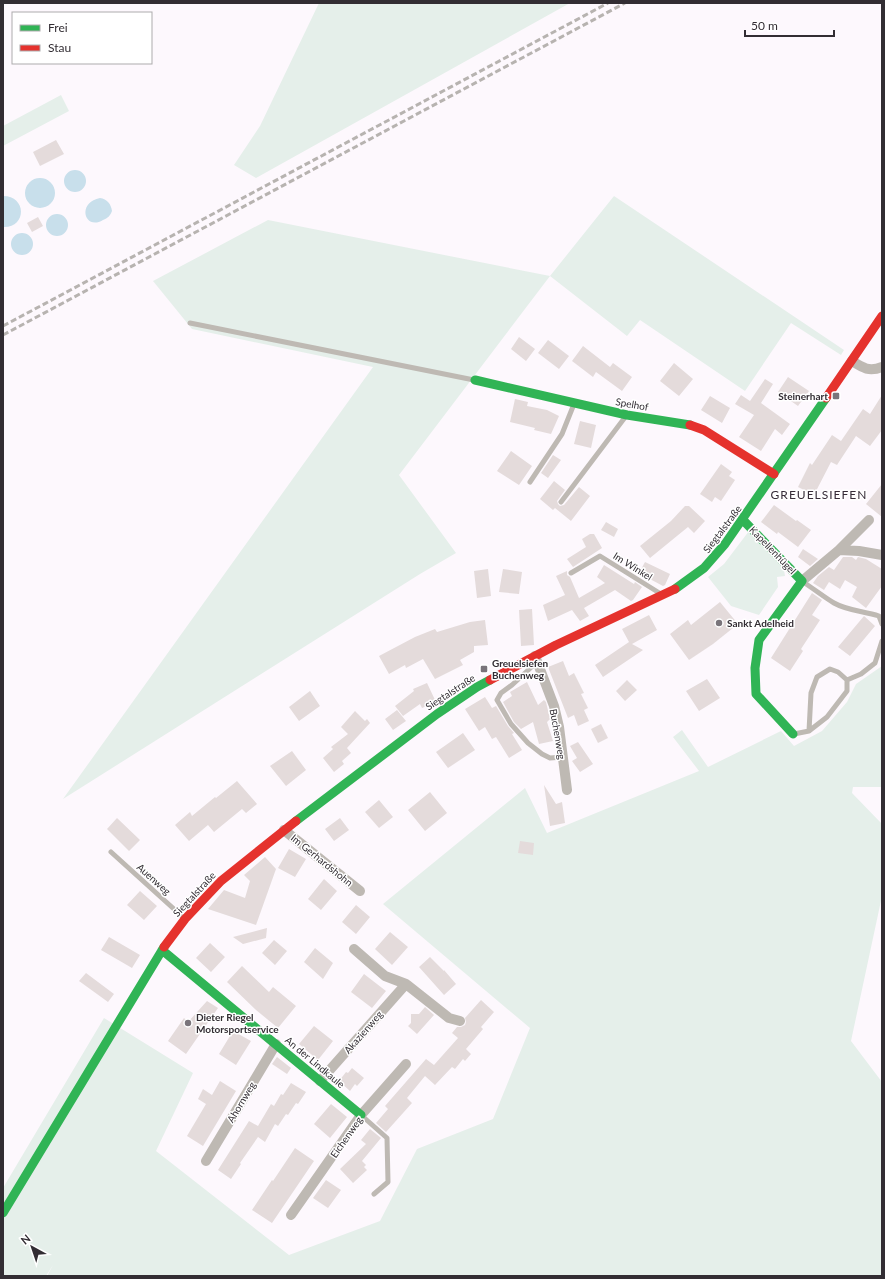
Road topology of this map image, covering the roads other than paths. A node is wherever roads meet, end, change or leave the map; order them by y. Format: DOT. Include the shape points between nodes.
graph roads {
  1 [pos="882,316"];
  2 [pos="190,323"];
  3 [pos="852,361"];
  4 [pos="882,367"];
  5 [pos="475,380"];
  6 [pos="575,403"];
  7 [pos="626,415"];
  8 [pos="774,474"];
  9 [pos="530,482"];
  10 [pos="561,502"];
  11 [pos="743,520"];
  12 [pos="869,520"];
  13 [pos="839,550"];
  14 [pos="882,555"];
  15 [pos="572,573"];
  16 [pos="802,581"];
  17 [pos="663,596"];
  18 [pos="882,624"];
  19 [pos="882,642"];
  20 [pos="536,658"];
  21 [pos="847,680"];
  22 [pos="809,731"];
  23 [pos="793,734"];
  24 [pos="563,757"];
  25 [pos="567,790"];
  26 [pos="284,830"];
  27 [pos="111,852"];
  28 [pos="360,891"];
  29 [pos="185,919"];
  30 [pos="354,949"];
  31 [pos="162,950"];
  32 [pos="406,984"];
  33 [pos="460,1022"];
  34 [pos="276,1044"];
  35 [pos="406,1064"];
  36 [pos="320,1081"];
  37 [pos="361,1115"];
  38 [pos="206,1161"];
  39 [pos="374,1194"];
  40 [pos="3,1213"];
  41 [pos="291,1215"];
  1 -- 3 [label="main road, Siegtalstraße"];
  2 -- 5 [label="lane"];
  3 -- 4 [label="street" via="867,369 875,370"];
  3 -- 8 [label="main road, Siegtalstraße"];
  5 -- 6 [label="main road, Spelhof"];
  6 -- 7 [label="main road, Spelhof"];
  6 -- 9 [label="lane" via="562,434"];
  7 -- 8 [label="main road, Spelhof" via="693,425"];
  7 -- 10 [label="lane"];
  8 -- 11 [label="main road, Siegtalstraße"];
  11 -- 16 [label="main road, Kapellenhügel"];
  11 -- 17 [label="main road, Siegtalstraße" via="720,552 686,582"];
  12 -- 13 [label="street, Kapellenhügel"];
  13 -- 14 [label="street"];
  13 -- 16 [label="street, Kapellenhügel"];
  15 -- 17 [label="lane, Im Winkel" via="600,556"];
  16 -- 18 [label="lane" via="834,603 879,616"];
  16 -- 23 [label="main road, Kapellenhügel" via="759,640 755,668 756,694"];
  17 -- 20 [label="main road, Siegtalstraße"];
  19 -- 21 [label="lane" via="875,663"];
  20 -- 24 [label="street, Buchenweg" via="554,706"];
  20 -- 24 [label="lane" via="497,700 511,724 528,743 550,758"];
  20 -- 26 [label="main road, Siegtalstraße" via="478,687 437,714"];
  21 -- 22 [label="lane" via="847,691 827,717"];
  21 -- 22 [label="lane" via="830,669 817,677 811,693"];
  22 -- 23 [label="lane"];
  24 -- 25 [label="street, Buchenweg"];
  26 -- 28 [label="street, Im Gerhardshohn"];
  26 -- 29 [label="main road, Siegtalstraße" via="221,881"];
  27 -- 29 [label="lane, Auenweg"];
  29 -- 31 [label="main road, Siegtalstraße"];
  30 -- 32 [label="street" via="385,976"];
  31 -- 34 [label="main road, An der Lindkaule"];
  31 -- 40 [label="main road, Siegtalstraße"];
  32 -- 33 [label="street" via="449,1018"];
  32 -- 36 [label="street, Akazienweg"];
  34 -- 36 [label="main road, An der Lindkaule"];
  34 -- 38 [label="street, Ahornweg"];
  35 -- 37 [label="street, Eichenweg"];
  36 -- 37 [label="main road, An der Lindkaule"];
  37 -- 39 [label="lane" via="387,1138 388,1182"];
  37 -- 41 [label="street, Eichenweg"];
}
